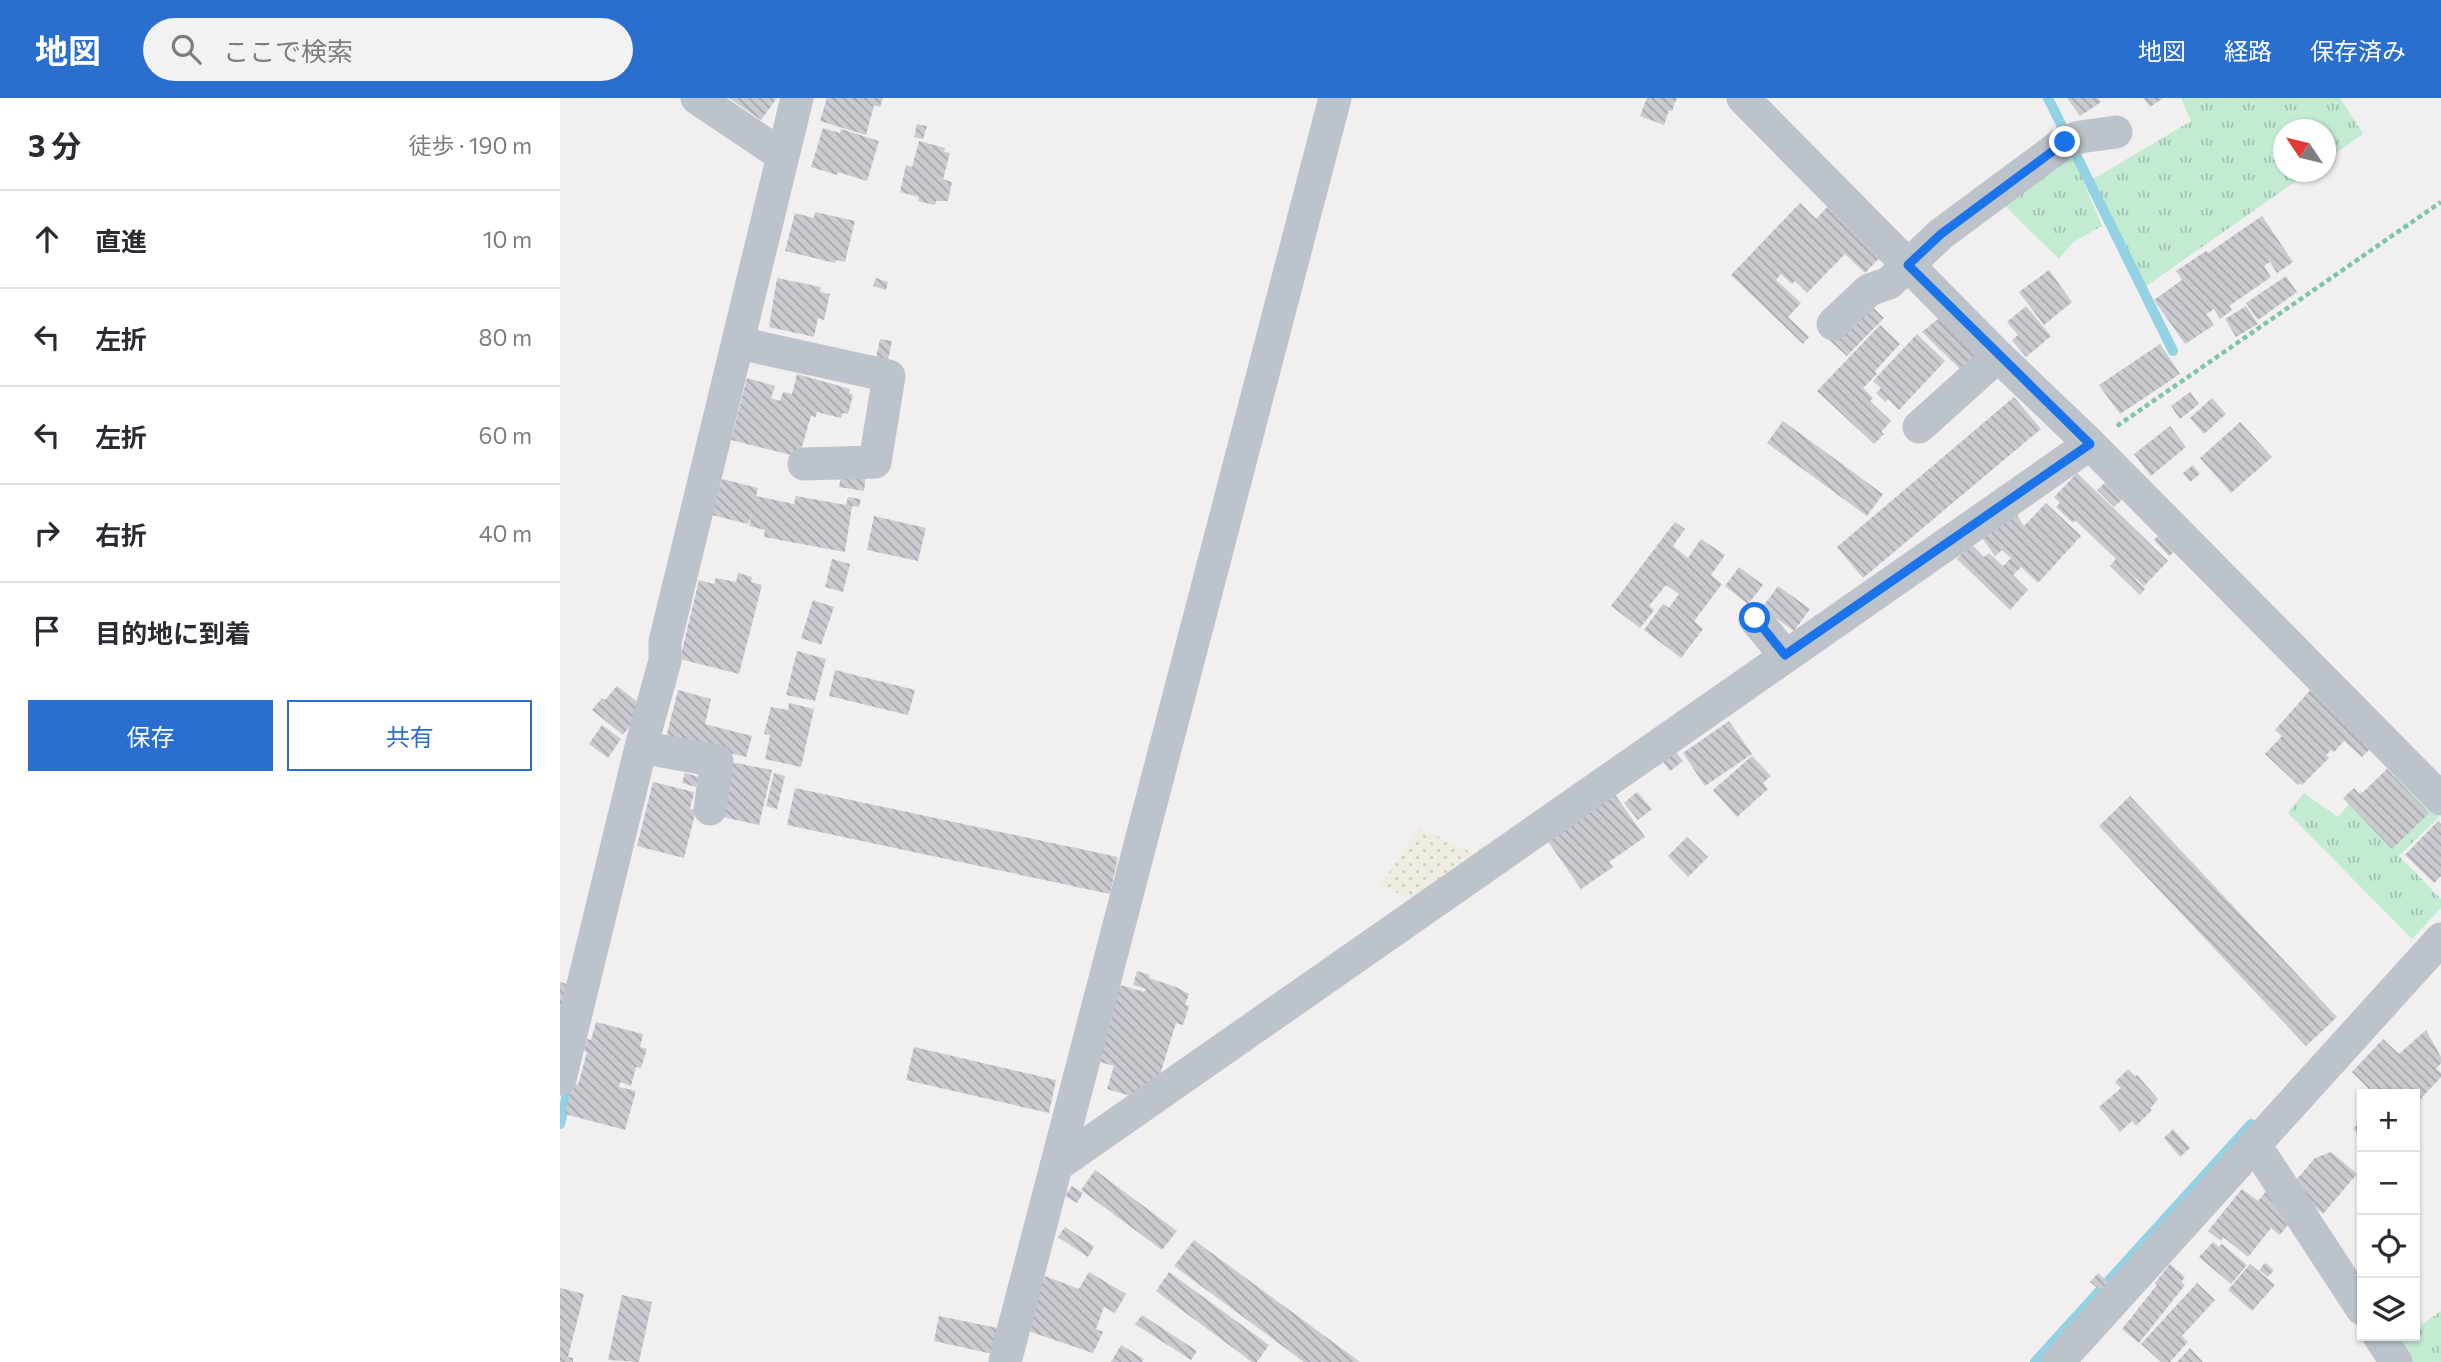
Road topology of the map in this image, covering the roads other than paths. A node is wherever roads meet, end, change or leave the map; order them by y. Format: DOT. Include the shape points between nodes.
graph roads {
  1 [pos="697,98"];
  2 [pos="797,98"];
  3 [pos="1335,98"];
  4 [pos="1743,98"];
  5 [pos="2116,132"];
  6 [pos="783,156"];
  7 [pos="1913,260"];
  8 [pos="1833,324"];
  9 [pos="748,345"];
  10 [pos="1998,356"];
  11 [pos="1919,427"];
  12 [pos="2090,444"];
  13 [pos="804,464"];
  14 [pos="1755,618"];
  15 [pos="1785,655"];
  16 [pos="648,749"];
  17 [pos="2441,799"];
  18 [pos="710,809"];
  19 [pos="2441,939"];
  20 [pos="575,958"];
  21 [pos="560,1079"];
  22 [pos="2260,1152"];
  23 [pos="1056,1166"];
  24 [pos="2357,1301"];
  25 [pos="2382,1341"];
  26 [pos="1006,1362"];
  27 [pos="2058,1362"];
  28 [pos="2396,1362"];
  1 -- 6 [label="street"];
  2 -- 6 [label="street"];
  3 -- 23 [label="street"];
  4 -- 7 [label="street"];
  5 -- 7 [label="street" via="2069,140 1941,234"];
  6 -- 9 [label="street"];
  7 -- 8 [label="street" via="1889,284 1869,290"];
  7 -- 10 [label="street"];
  9 -- 13 [label="street" via="888,376 875,462"];
  9 -- 16 [label="street" via="665,642"];
  10 -- 11 [label="street"];
  10 -- 12 [label="street"];
  12 -- 15 [label="street"];
  12 -- 17 [label="street"];
  14 -- 15 [label="street"];
  15 -- 23 [label="street"];
  16 -- 18 [label="street" via="717,761"];
  16 -- 20 [label="street"];
  19 -- 22 [label="street"];
  20 -- 21 [label="street"];
  22 -- 24 [label="street"];
  22 -- 27 [label="street"];
  23 -- 26 [label="street"];
  25 -- 28 [label="street"];
}
